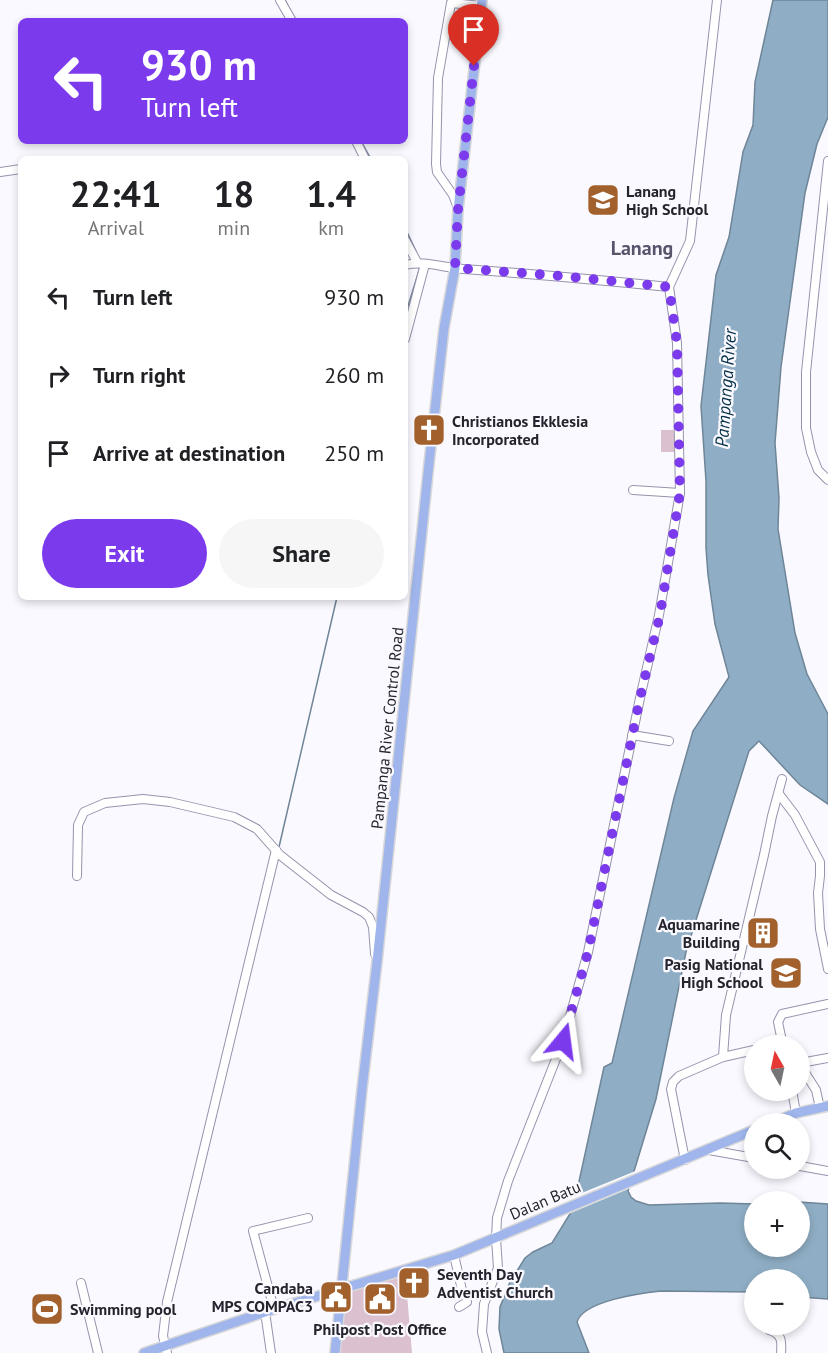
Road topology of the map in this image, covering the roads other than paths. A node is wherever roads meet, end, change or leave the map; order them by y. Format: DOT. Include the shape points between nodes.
graph roads {
  1 [pos="280,0"];
  2 [pos="717,0"];
  3 [pos="482,3"];
  4 [pos="290,18"];
  5 [pos="828,161"];
  6 [pos="18,169"];
  7 [pos="0,172"];
  8 [pos="826,188"];
  9 [pos="458,210"];
  10 [pos="408,244"];
  11 [pos="421,263"];
  12 [pos="408,265"];
  13 [pos="455,268"];
  14 [pos="669,287"];
  15 [pos="408,325"];
  16 [pos="828,480"];
  17 [pos="633,490"];
  18 [pos="680,493"];
  19 [pos="632,735"];
  20 [pos="669,741"];
  21 [pos="782,779"];
  22 [pos="779,794"];
  23 [pos="277,852"];
  24 [pos="77,876"];
  25 [pos="377,962"];
  26 [pos="828,969"];
  27 [pos="828,1004"];
  28 [pos="781,1035"];
  29 [pos="744,1052"];
  30 [pos="723,1057"];
  31 [pos="828,1058"];
  32 [pos="810,1062"];
  33 [pos="810,1080"];
  34 [pos="794,1101"];
  35 [pos="824,1107"];
  36 [pos="796,1113"];
  37 [pos="744,1134"];
  38 [pos="709,1150"];
  39 [pos="744,1156"];
  40 [pos="685,1160"];
  41 [pos="810,1168"];
  42 [pos="828,1171"];
  43 [pos="308,1218"];
  44 [pos="496,1238"];
  45 [pos="454,1255"];
  46 [pos="81,1283"];
  47 [pos="343,1289"];
  48 [pos="459,1307"];
  49 [pos="269,1311"];
  50 [pos="778,1335"];
  51 [pos="166,1349"];
  52 [pos="98,1353"];
  53 [pos="144,1353"];
  54 [pos="271,1353"];
  55 [pos="336,1353"];
  56 [pos="487,1353"];
  57 [pos="781,1353"];
  1 -- 4 [label="street"];
  2 -- 14 [label="street" via="690,241"];
  3 -- 9 [label="main road, Pampanga River Control Road"];
  3 -- 9 [label="street" via="451,3 438,78 437,172"];
  5 -- 8 [label="street"];
  6 -- 7 [label="street"];
  8 -- 16 [label="street" via="806,372 806,428 818,470"];
  9 -- 13 [label="main road, Pampanga River Control Road"];
  10 -- 11 [label="street"];
  11 -- 12 [label="street"];
  11 -- 13 [label="street"];
  11 -- 15 [label="street"];
  13 -- 14 [label="street"];
  13 -- 25 [label="main road, Pampanga River Control Road" via="444,328"];
  14 -- 18 [label="street" via="677,343"];
  17 -- 18 [label="street"];
  18 -- 19 [label="street" via="660,615"];
  19 -- 20 [label="street"];
  19 -- 44 [label="street" via="588,952 563,1041 508,1181 497,1218"];
  21 -- 22 [label="street"];
  22 -- 26 [label="street" via="820,862 820,929"];
  22 -- 30 [label="street" via="726,1015"];
  23 -- 24 [label="street" via="257,829 234,817 143,799 105,803 84,812 78,825"];
  23 -- 25 [label="street" via="331,895 369,917"];
  23 -- 51 [label="street" via="166,1302"];
  25 -- 47 [label="main road, Pampanga River Control Road"];
  27 -- 28 [label="street" via="782,1014 778,1022"];
  29 -- 30 [label="street"];
  30 -- 40 [label="street" via="673,1082 671,1089"];
  31 -- 32 [label="street"];
  33 -- 35 [label="street"];
  34 -- 36 [label="street"];
  35 -- 36 [label="main road"];
  37 -- 38 [label="main road, Dalan Batu"];
  38 -- 39 [label="street"];
  38 -- 40 [label="main road, Dalan Batu"];
  40 -- 44 [label="main road, Dalan Batu"];
  41 -- 42 [label="street"];
  43 -- 49 [label="street" via="254,1230"];
  44 -- 45 [label="main road, Dalan Batu"];
  44 -- 56 [label="street" via="498,1268 484,1304 482,1332"];
  45 -- 47 [label="main road, Dalan Batu"];
  45 -- 48 [label="street" via="467,1302"];
  46 -- 52 [label="street"];
  47 -- 49 [label="main road, Dalan Batu"];
  47 -- 55 [label="main road, Pampanga River Control Road"];
  49 -- 51 [label="main road, Dalan Batu"];
  49 -- 54 [label="street"];
  50 -- 57 [label="street"];
  51 -- 53 [label="main road, Dalan Batu"];
}
